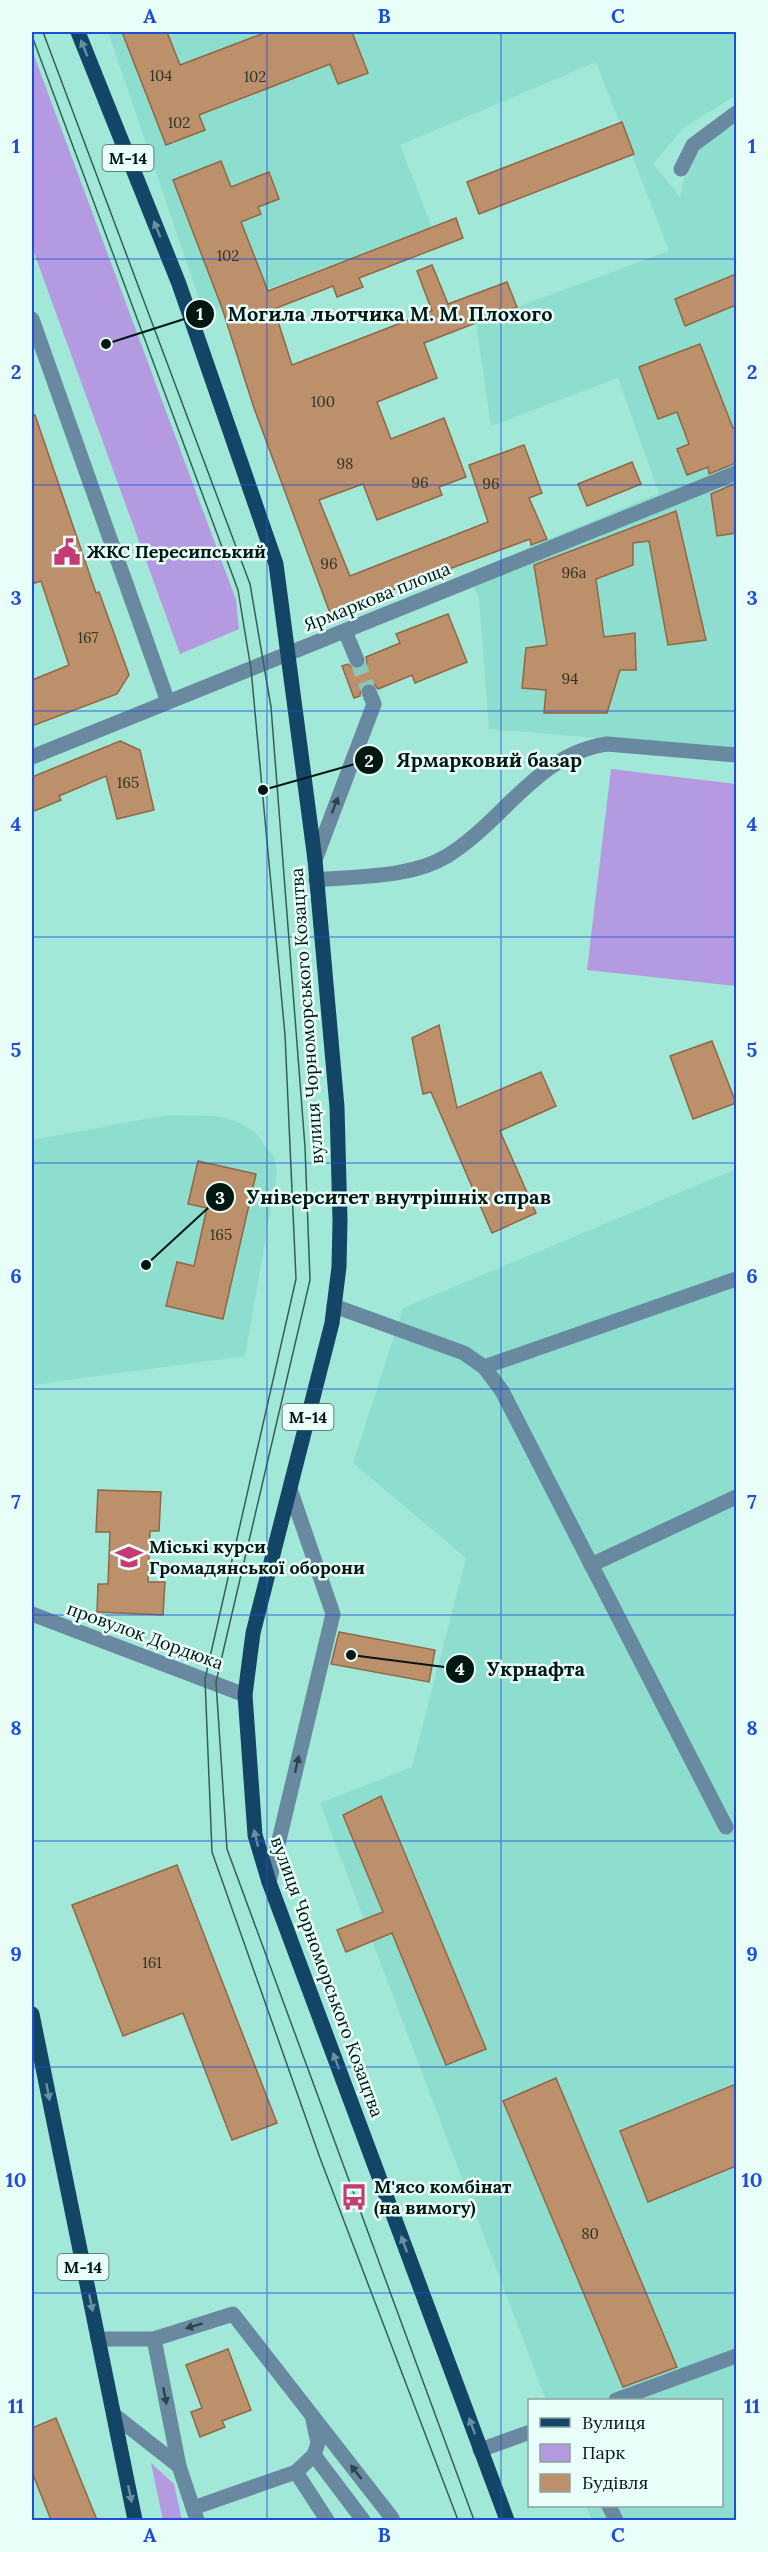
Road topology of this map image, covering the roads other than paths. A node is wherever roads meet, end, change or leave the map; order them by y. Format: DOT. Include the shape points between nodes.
graph roads {
  1 [pos="78,32"];
  2 [pos="736,113"];
  3 [pos="681,168"];
  4 [pos="32,319"];
  5 [pos="736,473"];
  6 [pos="345,631"];
  7 [pos="289,654"];
  8 [pos="357,660"];
  9 [pos="369,692"];
  10 [pos="168,702"];
  11 [pos="736,756"];
  12 [pos="32,757"];
  13 [pos="315,860"];
  14 [pos="316,880"];
  15 [pos="736,1279"];
  16 [pos="334,1306"];
  17 [pos="484,1367"];
  18 [pos="290,1489"];
  19 [pos="736,1497"];
  20 [pos="591,1565"];
  21 [pos="32,1614"];
  22 [pos="245,1695"];
  23 [pos="726,1827"];
  24 [pos="269,1882"];
  25 [pos="32,2014"];
  26 [pos="98,2339"];
  27 [pos="154,2339"];
  28 [pos="736,2356"];
  29 [pos="619,2399"];
  30 [pos="310,2414"];
  31 [pos="114,2415"];
  32 [pos="528,2433"];
  33 [pos="480,2450"];
  34 [pos="314,2455"];
  35 [pos="178,2466"];
  36 [pos="296,2472"];
  37 [pos="195,2514"];
  38 [pos="135,2520"];
  39 [pos="327,2520"];
  40 [pos="363,2520"];
  41 [pos="389,2520"];
  42 [pos="507,2520"];
  7 -- 1 [label="main road, вулиця Чорноморського Козацтва / М-14, one-way" via="276,564 179,284"];
  2 -- 3 [label="street" via="693,145"];
  4 -- 10 [label="street"];
  5 -- 6 [label="street, Ярмаркова площа"];
  6 -- 7 [label="street, Ярмаркова площа"];
  6 -- 8 [label="street"];
  7 -- 10 [label="street, Ярмаркова площа"];
  7 -- 13 [label="main road, вулиця Чорноморського Козацтва / М-14"];
  13 -- 9 [label="street, one-way" via="374,704"];
  10 -- 12 [label="street, Ярмаркова площа"];
  11 -- 14 [label="street" via="607,744 586,747 548,767 446,857 401,871"];
  13 -- 14 [label="main road, вулиця Чорноморського Козацтва / М-14"];
  14 -- 16 [label="main road, вулиця Чорноморського Козацтва / М-14" via="337,1107 340,1221"];
  15 -- 17 [label="street"];
  16 -- 17 [label="street" via="464,1353"];
  16 -- 18 [label="main road, вулиця Чорноморського Козацтва / М-14"];
  17 -- 20 [label="street" via="502,1391"];
  18 -- 22 [label="main road, вулиця Чорноморського Козацтва / М-14" via="254,1633"];
  24 -- 18 [label="street, one-way" via="333,1614"];
  19 -- 20 [label="street"];
  20 -- 23 [label="street"];
  21 -- 22 [label="street, провулок Дордюка"];
  24 -- 22 [label="main road, вулиця Чорноморського Козацтва / М-14, one-way" via="255,1834"];
  33 -- 24 [label="main road, вулиця Чорноморського Козацтва / М-14, one-way"];
  25 -- 26 [label="main road, М-14, one-way"];
  26 -- 27 [label="street"];
  26 -- 31 [label="main road, М-14"];
  30 -- 27 [label="street, one-way" via="233,2314"];
  27 -- 35 [label="street, one-way"];
  28 -- 29 [label="street"];
  30 -- 34 [label="street" via="318,2443"];
  41 -- 30 [label="street, one-way" via="392,2518"];
  31 -- 35 [label="street"];
  31 -- 38 [label="main road, М-14, one-way"];
  32 -- 33 [label="street"];
  33 -- 42 [label="main road, вулиця Чорноморського Козацтва / М-14"];
  34 -- 36 [label="street"];
  34 -- 40 [label="street"];
  35 -- 37 [label="street"];
  36 -- 37 [label="street"];
  36 -- 39 [label="street"];
}
